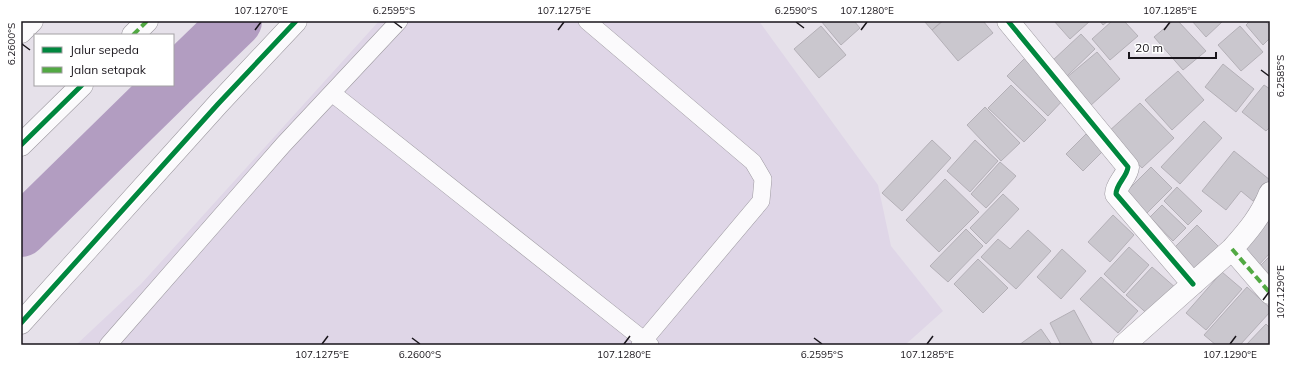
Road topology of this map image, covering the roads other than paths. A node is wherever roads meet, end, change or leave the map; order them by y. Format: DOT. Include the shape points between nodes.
graph roads {
  1 [pos="32,21"];
  2 [pos="147,21"];
  3 [pos="296,21"];
  4 [pos="399,21"];
  5 [pos="586,21"];
  6 [pos="1008,21"];
  7 [pos="21,32"];
  8 [pos="134,34"];
  9 [pos="81,86"];
  10 [pos="332,94"];
  11 [pos="21,145"];
  12 [pos="1270,193"];
  13 [pos="1232,250"];
  14 [pos="1193,284"];
  15 [pos="1270,293"];
  16 [pos="21,322"];
  17 [pos="645,343"];
  18 [pos="108,345"];
  19 [pos="1124,345"];
  1 -- 7 [label="street"];
  2 -- 8 [label="street"];
  3 -- 16 [label="street"];
  4 -- 10 [label="lane"];
  5 -- 17 [label="lane" via="753,162 763,179 761,201"];
  6 -- 14 [label="street" via="1128,167 1116,194"];
  9 -- 11 [label="street"];
  10 -- 17 [label="lane"];
  10 -- 18 [label="lane" via="283,145"];
  12 -- 13 [label="street" via="1264,209"];
  13 -- 14 [label="street"];
  13 -- 15 [label="street"];
  14 -- 19 [label="street"];
}
